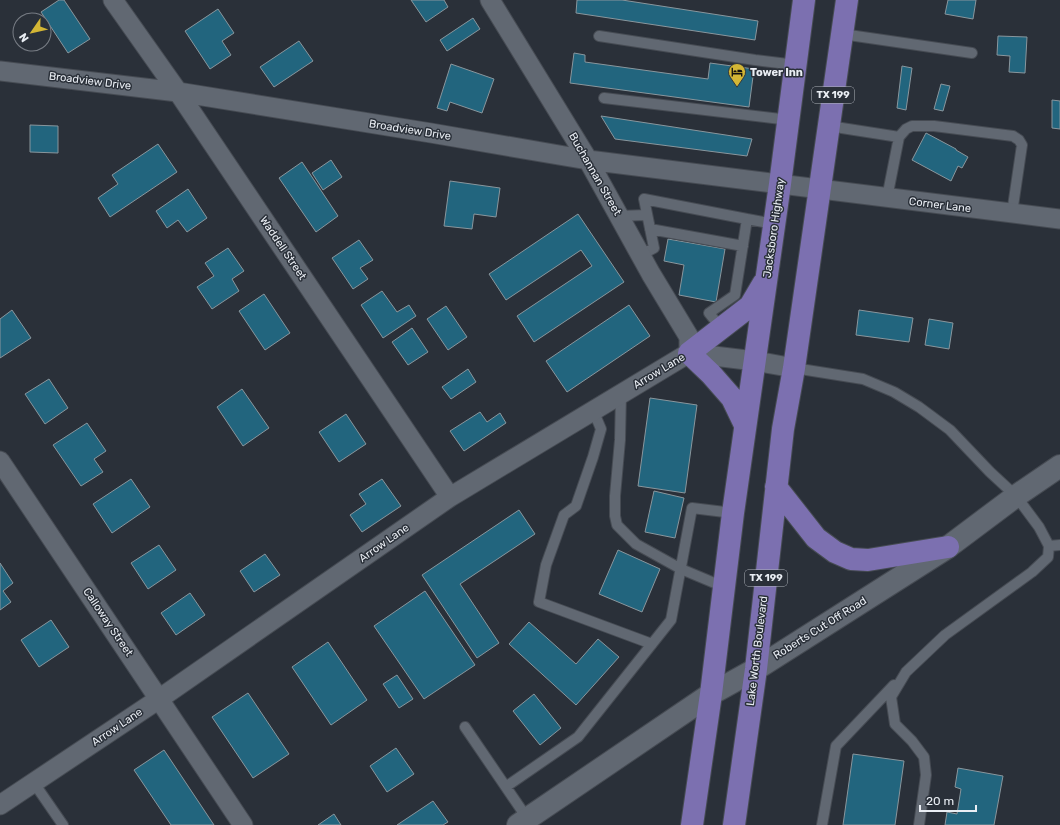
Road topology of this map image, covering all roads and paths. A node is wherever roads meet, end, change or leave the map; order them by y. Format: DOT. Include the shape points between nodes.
graph roads {
  1 [pos="113,0"];
  2 [pos="490,0"];
  3 [pos="804,0"];
  4 [pos="847,0"];
  5 [pos="842,34"];
  6 [pos="599,36"];
  7 [pos="972,53"];
  8 [pos="796,65"];
  9 [pos="0,71"];
  10 [pos="178,92"];
  11 [pos="604,98"];
  12 [pos="789,120"];
  13 [pos="829,126"];
  14 [pos="899,137"];
  15 [pos="588,160"];
  16 [pos="780,184"];
  17 [pos="820,190"];
  18 [pos="887,198"];
  19 [pos="1012,214"];
  20 [pos="646,215"];
  21 [pos="619,216"];
  22 [pos="747,219"];
  23 [pos="1060,220"];
  24 [pos="774,224"];
  25 [pos="650,229"];
  26 [pos="743,246"];
  27 [pos="641,255"];
  28 [pos="767,278"];
  29 [pos="721,328"];
  30 [pos="689,353"];
  31 [pos="755,361"];
  32 [pos="794,368"];
  33 [pos="621,394"];
  34 [pos="594,410"];
  35 [pos="745,425"];
  36 [pos="0,461"];
  37 [pos="1060,466"];
  38 [pos="776,487"];
  39 [pos="1016,496"];
  40 [pos="450,497"];
  41 [pos="733,512"];
  42 [pos="1060,545"];
  43 [pos="1049,546"];
  44 [pos="948,547"];
  45 [pos="681,569"];
  46 [pos="724,587"];
  47 [pos="652,644"];
  48 [pos="756,669"];
  49 [pos="906,672"];
  50 [pos="712,694"];
  51 [pos="159,698"];
  52 [pos="465,727"];
  53 [pos="34,783"];
  54 [pos="507,786"];
  55 [pos="0,805"];
  56 [pos="523,821"];
  57 [pos="63,825"];
  58 [pos="243,825"];
  59 [pos="692,825"];
  60 [pos="734,825"];
  61 [pos="822,825"];
  62 [pos="919,825"];
  1 -- 10 [label="street, Waddell Street"];
  2 -- 15 [label="street, Buchannan Street"];
  3 -- 8 [label="main road, Jacksboro Highway"];
  4 -- 5 [label="main road, TX 199"];
  5 -- 7 [label="lane"];
  5 -- 13 [label="main road, TX 199"];
  6 -- 8 [label="lane"];
  8 -- 12 [label="main road, Jacksboro Highway"];
  9 -- 10 [label="street, Broadview Drive"];
  10 -- 15 [label="street, Broadview Drive"];
  10 -- 40 [label="street, Waddell Street"];
  11 -- 12 [label="lane"];
  12 -- 16 [label="main road, Jacksboro Highway"];
  13 -- 14 [label="lane"];
  13 -- 17 [label="main road, TX 199"];
  14 -- 18 [label="lane"];
  14 -- 19 [label="lane" via="912,126 934,126 1013,136 1019,140 1022,145"];
  15 -- 16 [label="street, Broadview Drive"];
  15 -- 21 [label="street, Buchannan Street"];
  16 -- 17 [label="street, Broadview Drive"];
  16 -- 24 [label="main road, Jacksboro Highway"];
  17 -- 18 [label="street, Corner Lane"];
  17 -- 32 [label="main road, TX 199"];
  18 -- 19 [label="street, Corner Lane"];
  19 -- 23 [label="street, Corner Lane"];
  20 -- 21 [label="lane"];
  20 -- 22 [label="lane" via="644,199"];
  20 -- 25 [label="lane"];
  21 -- 27 [label="street, Buchannan Street"];
  22 -- 24 [label="lane"];
  22 -- 26 [label="lane"];
  24 -- 28 [label="main road, Jacksboro Highway"];
  25 -- 26 [label="lane"];
  25 -- 27 [label="lane" via="654,248"];
  26 -- 29 [label="lane" via="735,295 710,313"];
  27 -- 30 [label="street, Buchannan Street" via="689,337"];
  28 -- 29 [label="main road" via="750,306"];
  28 -- 31 [label="main road, Jacksboro Highway"];
  29 -- 30 [label="main road"];
  30 -- 31 [label="street, Arrow Lane"];
  30 -- 33 [label="street, Arrow Lane"];
  30 -- 35 [label="main road" via="732,398"];
  31 -- 32 [label="street, Arrow Lane"];
  31 -- 35 [label="main road, Jacksboro Highway"];
  32 -- 38 [label="main road, Lake Worth Boulevard / TX 199"];
  32 -- 39 [label="lane" via="863,379 894,392 920,407 950,430"];
  33 -- 34 [label="street, Arrow Lane"];
  33 -- 45 [label="lane" via="615,496 617,525 636,544"];
  34 -- 40 [label="street, Arrow Lane"];
  34 -- 47 [label="lane" via="601,430 576,506 564,515 546,565 539,602"];
  35 -- 41 [label="main road, Jacksboro Highway"];
  36 -- 51 [label="street, Calloway Street"];
  37 -- 39 [label="street, Roberts Cut Off Road"];
  38 -- 44 [label="main road" via="816,538 835,552 851,559 868,560"];
  38 -- 48 [label="main road, Lake Worth Boulevard / TX 199"];
  39 -- 43 [label="lane" via="1039,527"];
  39 -- 44 [label="street, Roberts Cut Off Road"];
  40 -- 51 [label="street, Arrow Lane"];
  41 -- 45 [label="lane" via="692,508"];
  41 -- 46 [label="main road"];
  42 -- 43 [label="lane"];
  43 -- 49 [label="lane" via="1048,557 1032,572 945,635"];
  44 -- 48 [label="street, Roberts Cut Off Road"];
  45 -- 46 [label="lane"];
  45 -- 47 [label="lane" via="671,620"];
  46 -- 50 [label="main road"];
  47 -- 54 [label="lane" via="578,737"];
  48 -- 50 [label="street, Roberts Cut Off Road"];
  48 -- 60 [label="main road, Lake Worth Boulevard / TX 199"];
  49 -- 61 [label="lane" via="836,746"];
  49 -- 62 [label="lane" via="891,697 895,724 924,757 926,775"];
  50 -- 56 [label="street, Roberts Cut Off Road"];
  50 -- 59 [label="main road"];
  51 -- 53 [label="street, Arrow Lane"];
  51 -- 58 [label="street, Calloway Street"];
  52 -- 54 [label="lane"];
  53 -- 55 [label="street, Arrow Lane"];
  53 -- 57 [label="lane"];
  54 -- 56 [label="lane"];
}
